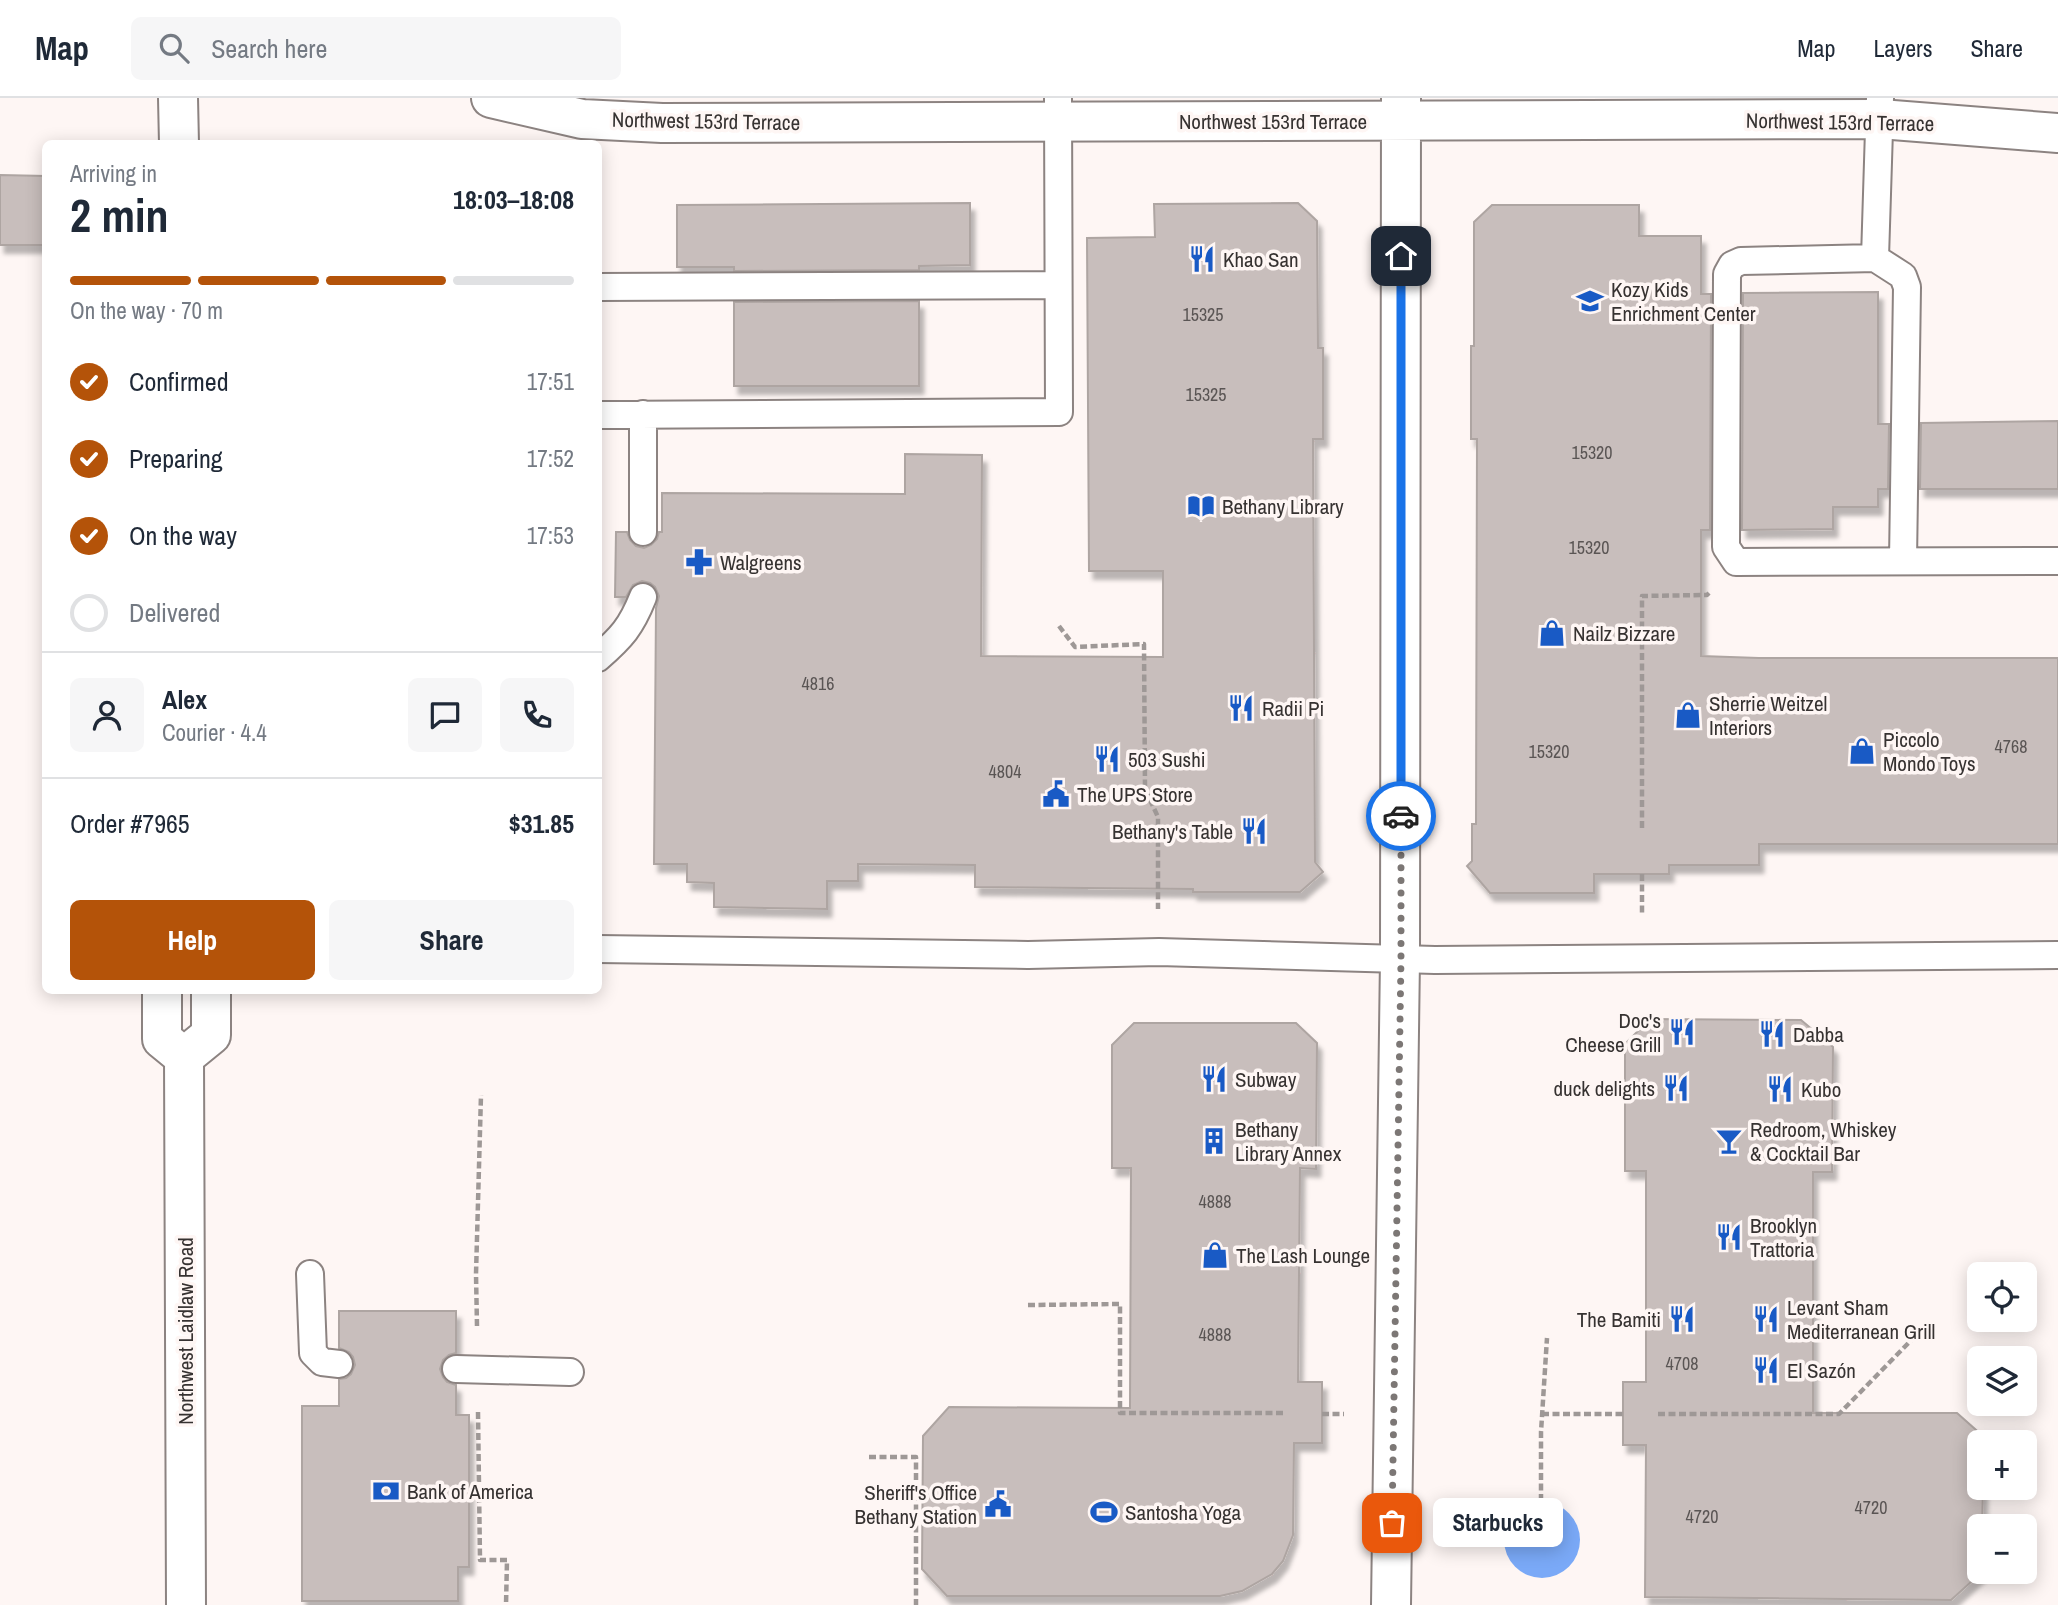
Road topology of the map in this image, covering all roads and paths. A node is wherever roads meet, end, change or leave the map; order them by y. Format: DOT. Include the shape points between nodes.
graph roads {
  1 [pos="178,98"];
  2 [pos="491,98"];
  3 [pos="1880,108"];
  4 [pos="1058,109"];
  5 [pos="1401,110"];
  6 [pos="582,131"];
  7 [pos="2058,133"];
  8 [pos="179,140"];
  9 [pos="1875,258"];
  10 [pos="1058,285"];
  11 [pos="602,287"];
  12 [pos="643,414"];
  13 [pos="602,415"];
  14 [pos="643,532"];
  15 [pos="1903,561"];
  16 [pos="2058,561"];
  17 [pos="1736,562"];
  18 [pos="643,597"];
  19 [pos="1059,626"];
  20 [pos="602,654"];
  21 [pos="1642,828"];
  22 [pos="1158,909"];
  23 [pos="602,949"];
  24 [pos="2058,955"];
  25 [pos="1401,959"];
  26 [pos="162,994"];
  27 [pos="211,994"];
  28 [pos="184,1057"];
  29 [pos="310,1274"];
  30 [pos="1028,1305"];
  31 [pos="1927,1324"];
  32 [pos="1547,1338"];
  33 [pos="339,1364"];
  34 [pos="456,1369"];
  35 [pos="570,1372"];
  36 [pos="1285,1413"];
  37 [pos="1542,1414"];
  38 [pos="1623,1414"];
  39 [pos="1657,1414"];
  40 [pos="869,1457"];
  41 [pos="1541,1502"];
  42 [pos="507,1585"];
  43 [pos="186,1605"];
  44 [pos="506,1605"];
  45 [pos="916,1605"];
  46 [pos="1391,1605"];
  1 -- 8 [label="street"];
  2 -- 6 [label="street, Northwest 153rd Terrace"];
  3 -- 5 [label="street, Northwest 153rd Terrace"];
  3 -- 7 [label="street, Northwest 153rd Terrace"];
  3 -- 9 [label="lane"];
  4 -- 5 [label="street, Northwest 153rd Terrace"];
  4 -- 6 [label="street, Northwest 153rd Terrace" via="662,123"];
  4 -- 10 [label="lane"];
  5 -- 25 [label="street"];
  9 -- 15 [label="lane" via="1903,276 1907,287"];
  9 -- 17 [label="lane" via="1741,261 1727,274 1726,547"];
  10 -- 11 [label="lane"];
  10 -- 12 [label="lane" via="1059,412"];
  12 -- 13 [label="lane"];
  12 -- 14 [label="lane"];
  15 -- 16 [label="lane"];
  15 -- 17 [label="lane"];
  17 -- 21 [label="path" via="1707,595 1642,596"];
  18 -- 20 [label="lane" via="634,620"];
  19 -- 22 [label="path" via="1075,647 1144,644 1145,789 1158,817"];
  23 -- 25 [label="lane" via="1028,955 1159,952"];
  24 -- 25 [label="lane"];
  25 -- 46 [label="street"];
  26 -- 28 [label="street" via="162,1039"];
  27 -- 28 [label="street" via="211,1035"];
  28 -- 43 [label="street, Northwest Laidlaw Road"];
  29 -- 33 [label="lane" via="313,1353 322,1362"];
  30 -- 36 [label="path" via="1120,1304 1120,1413"];
  31 -- 39 [label="path" via="1839,1414"];
  32 -- 37 [label="path"];
  34 -- 35 [label="lane"];
  37 -- 38 [label="path"];
  37 -- 41 [label="path"];
  40 -- 45 [label="path" via="916,1457"];
  42 -- 44 [label="path"];
}
